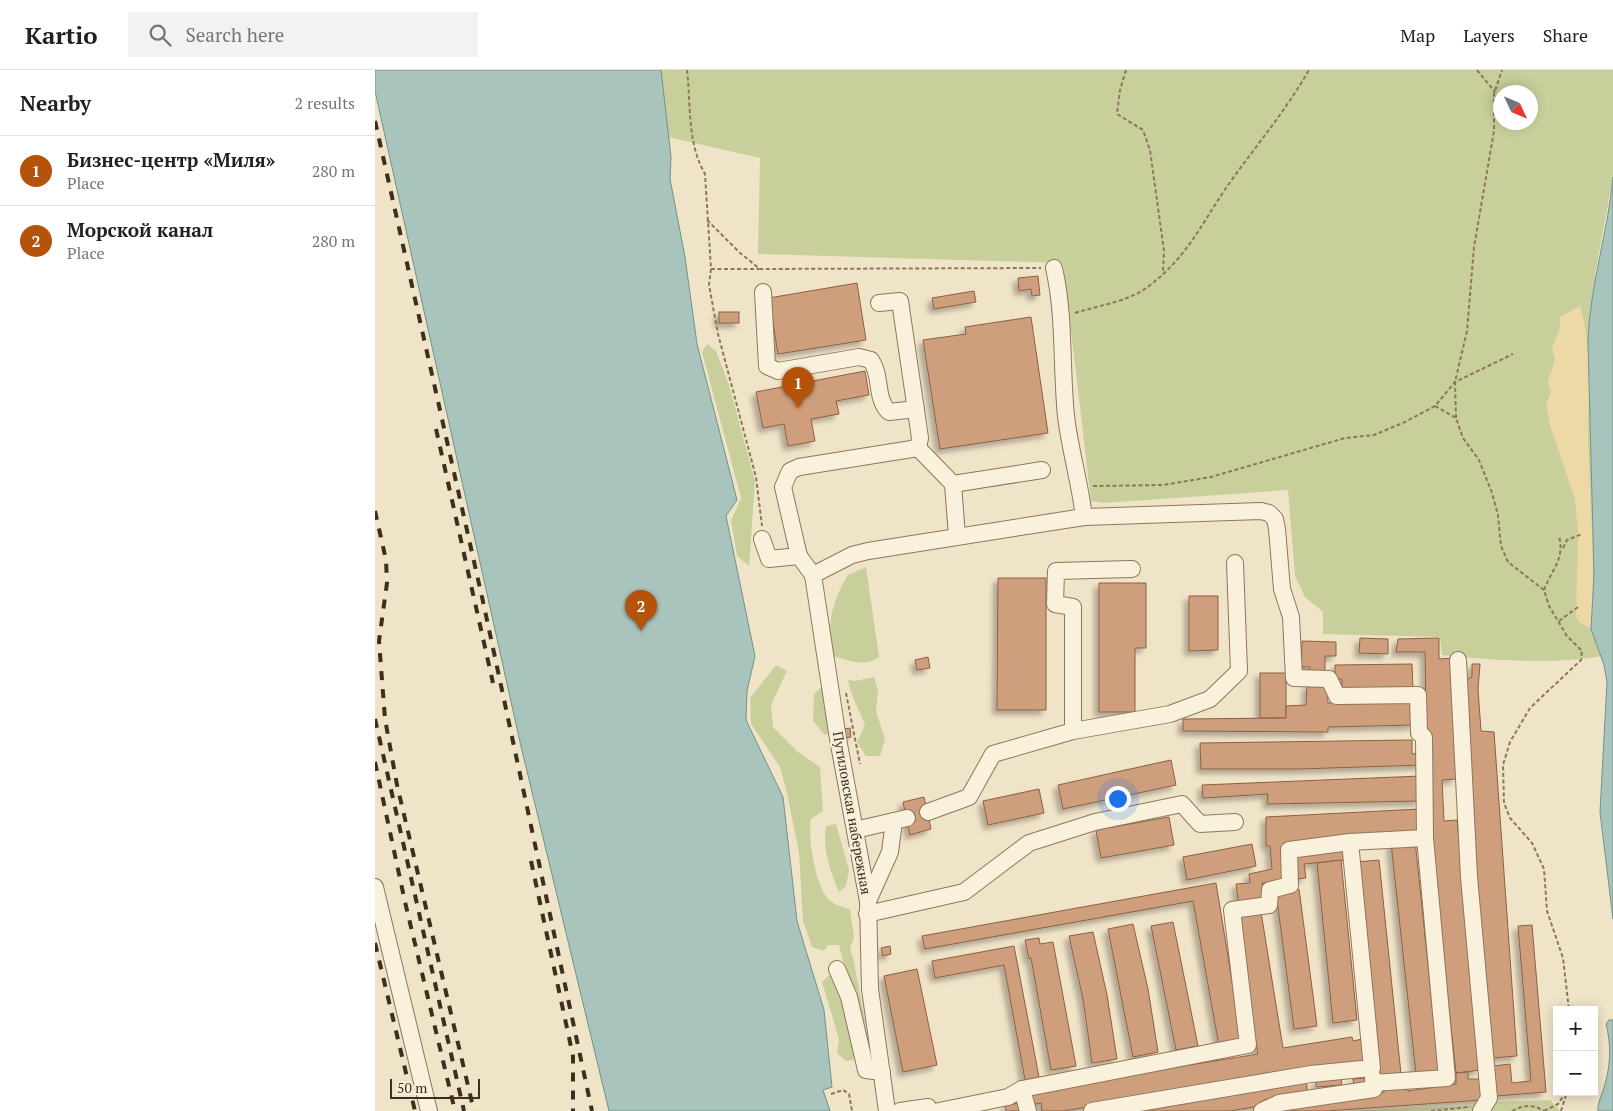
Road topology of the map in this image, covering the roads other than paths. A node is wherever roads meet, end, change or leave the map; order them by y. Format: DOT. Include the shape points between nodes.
graph roads {
  1 [pos="1054,268"];
  2 [pos="763,292"];
  3 [pos="879,303"];
  4 [pos="915,409"];
  5 [pos="918,448"];
  6 [pos="1042,470"];
  7 [pos="953,484"];
  8 [pos="1083,518"];
  9 [pos="957,536"];
  10 [pos="762,539"];
  11 [pos="799,556"];
  12 [pos="1235,563"];
  13 [pos="1132,569"];
  14 [pos="813,575"];
  15 [pos="1458,660"];
  16 [pos="1073,732"];
  17 [pos="928,812"];
  18 [pos="1235,822"];
  19 [pos="855,830"];
  20 [pos="1425,838"];
  21 [pos="1350,842"];
  22 [pos="375,887"];
  23 [pos="867,908"];
  24 [pos="837,969"];
  25 [pos="883,1072"];
  26 [pos="1373,1076"];
  27 [pos="1022,1089"];
  28 [pos="982,1107"];
  29 [pos="1477,1109"];
  30 [pos="429,1111"];
  31 [pos="887,1111"];
  32 [pos="900,1111"];
  33 [pos="931,1111"];
  34 [pos="939,1111"];
  35 [pos="1028,1111"];
  36 [pos="1092,1111"];
  37 [pos="1262,1111"];
  1 -- 8 [label="street" via="1061,296 1066,417"];
  2 -- 4 [label="street" via="767,366 778,371 859,356 871,360 877,369 882,406 889,412"];
  3 -- 4 [label="street" via="900,301"];
  4 -- 5 [label="street" via="920,438"];
  5 -- 7 [label="street"];
  5 -- 11 [label="street" via="790,471 783,487"];
  6 -- 7 [label="street"];
  7 -- 9 [label="street"];
  8 -- 9 [label="street"];
  8 -- 20 [label="street" via="1261,510 1269,513 1275,519 1282,589 1291,617 1294,678 1329,679 1337,696 1417,695 1419,733 1424,736"];
  9 -- 14 [label="street" via="852,555"];
  10 -- 11 [label="street" via="769,559"];
  11 -- 14 [label="street"];
  12 -- 16 [label="street" via="1239,671 1210,698 1170,714"];
  13 -- 16 [label="street" via="1056,571 1055,604 1073,607"];
  14 -- 19 [label="street, Путиловская набережная"];
  15 -- 29 [label="street" via="1469,877 1489,1098"];
  16 -- 17 [label="street" via="993,754 969,797"];
  18 -- 23 [label="street" via="1200,824 1182,804 1095,822 1029,843 964,892"];
  19 -- 23 [label="street, Путиловская набережная"];
  19 -- 23 [label="street" via="901,820"];
  20 -- 21 [label="street"];
  20 -- 26 [label="street" via="1447,1078"];
  21 -- 26 [label="street"];
  21 -- 27 [label="street" via="1289,850 1290,885 1270,890 1269,905 1232,910 1248,1045"];
  22 -- 30 [label="street"];
  23 -- 25 [label="street, Путиловская набережная" via="869,989"];
  24 -- 25 [label="street" via="849,997 865,1070"];
  25 -- 31 [label="street, Путиловская набережная"];
  26 -- 36 [label="street" via="1311,1074"];
  26 -- 37 [label="street" via="1374,1088 1279,1103"];
  27 -- 28 [label="street"];
  27 -- 35 [label="street"];
  28 -- 34 [label="street"];
  32 -- 33 [label="street" via="928,1107"];
}
